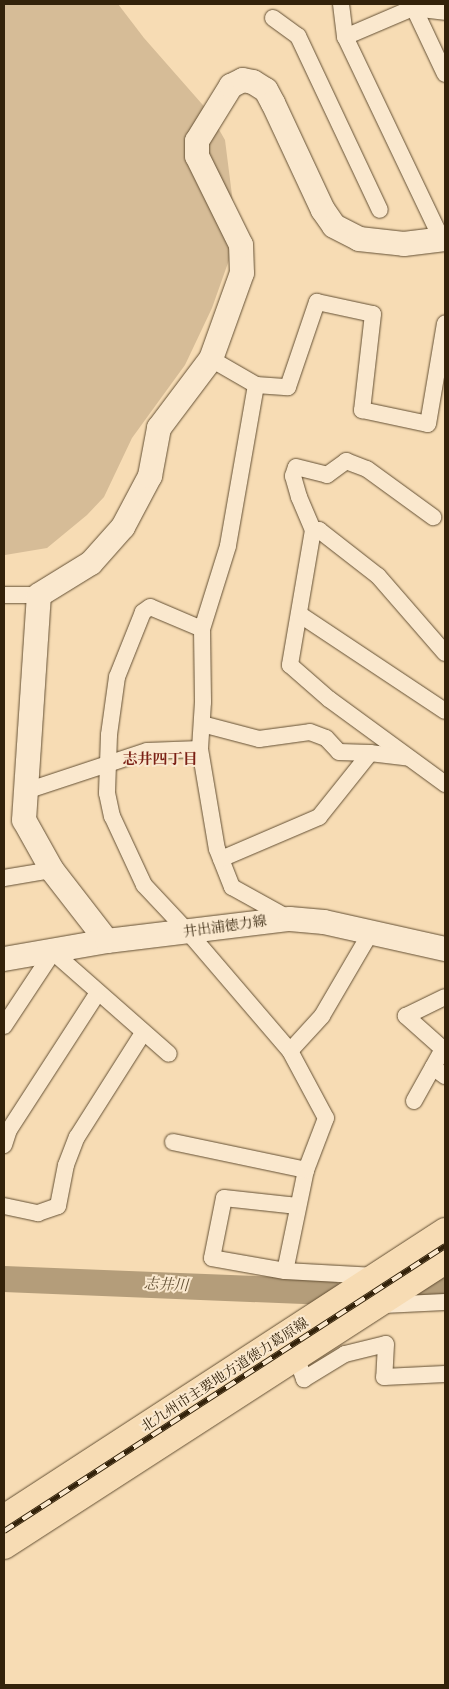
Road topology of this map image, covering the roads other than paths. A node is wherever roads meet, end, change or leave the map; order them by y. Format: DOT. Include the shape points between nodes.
graph roads {
  1 [pos="340,4"];
  2 [pos="413,6"];
  3 [pos="445,12"];
  4 [pos="273,18"];
  5 [pos="345,37"];
  6 [pos="445,74"];
  7 [pos="380,210"];
  8 [pos="444,240"];
  9 [pos="445,323"];
  10 [pos="211,359"];
  11 [pos="256,385"];
  12 [pos="439,398"];
  13 [pos="433,517"];
  14 [pos="314,530"];
  15 [pos="4,595"];
  16 [pos="39,595"];
  17 [pos="299,614"];
  18 [pos="202,629"];
  19 [pos="445,653"];
  20 [pos="445,711"];
  21 [pos="202,724"];
  22 [pos="200,749"];
  23 [pos="370,753"];
  24 [pos="410,758"];
  25 [pos="108,764"];
  26 [pos="445,784"];
  27 [pos="26,791"];
  28 [pos="221,859"];
  29 [pos="52,870"];
  30 [pos="4,878"];
  31 [pos="290,919"];
  32 [pos="371,932"];
  33 [pos="189,933"];
  34 [pos="107,942"];
  35 [pos="445,949"];
  36 [pos="53,952"];
  37 [pos="4,959"];
  38 [pos="97,994"];
  39 [pos="445,997"];
  40 [pos="4,1026"];
  41 [pos="143,1033"];
  42 [pos="290,1051"];
  43 [pos="169,1054"];
  44 [pos="439,1072"];
  45 [pos="414,1101"];
  46 [pos="173,1142"];
  47 [pos="4,1145"];
  48 [pos="306,1170"];
  49 [pos="4,1206"];
  50 [pos="298,1206"];
  51 [pos="445,1231"];
  52 [pos="445,1261"];
  53 [pos="285,1271"];
  54 [pos="379,1276"];
  55 [pos="445,1302"];
  56 [pos="374,1305"];
  57 [pos="292,1346"];
  58 [pos="445,1374"];
  59 [pos="4,1518"];
  60 [pos="4,1546"];
  1 -- 5 [label="street"];
  2 -- 3 [label="street"];
  2 -- 5 [label="street"];
  2 -- 6 [label="street"];
  4 -- 7 [label="street" via="298,36"];
  5 -- 8 [label="street"];
  8 -- 10 [label="street" via="404,244 359,239 334,226 266,90 243,80 231,86 197,141 197,156 241,245 242,273"];
  9 -- 12 [label="street"];
  10 -- 11 [label="street"];
  10 -- 16 [label="street" via="159,428 150,476 123,527 91,563"];
  11 -- 12 [label="street" via="288,386 317,302 373,314 362,410 428,424"];
  11 -- 18 [label="street" via="228,546"];
  13 -- 14 [label="street" via="367,469 346,461 327,474 296,467 293,476"];
  14 -- 17 [label="street"];
  14 -- 19 [label="street" via="319,530 378,576"];
  15 -- 16 [label="street"];
  16 -- 27 [label="street"];
  17 -- 20 [label="street"];
  17 -- 24 [label="street" via="290,665"];
  18 -- 21 [label="street"];
  18 -- 25 [label="street" via="150,607 143,612 117,677"];
  21 -- 22 [label="street"];
  21 -- 23 [label="street" via="259,739 310,732 326,738 340,752"];
  22 -- 25 [label="street" via="148,751"];
  22 -- 28 [label="street"];
  23 -- 24 [label="street"];
  23 -- 28 [label="street" via="319,817"];
  24 -- 26 [label="street"];
  25 -- 27 [label="street"];
  25 -- 33 [label="street" via="107,793 112,816 144,885"];
  27 -- 29 [label="street" via="24,820"];
  28 -- 31 [label="street" via="232,887"];
  29 -- 30 [label="street"];
  29 -- 34 [label="street"];
  31 -- 32 [label="street, 井出浦徳力線"];
  31 -- 33 [label="street, 井出浦徳力線" via="241,923"];
  32 -- 35 [label="street, 井出浦徳力線"];
  32 -- 42 [label="street" via="322,1016"];
  33 -- 34 [label="street, 井出浦徳力線"];
  33 -- 42 [label="street"];
  34 -- 36 [label="street, 井出浦徳力線"];
  36 -- 37 [label="street, 井出浦徳力線"];
  36 -- 38 [label="street"];
  36 -- 40 [label="street"];
  38 -- 41 [label="street"];
  38 -- 47 [label="street" via="8,1130"];
  39 -- 44 [label="street" via="406,1016 443,1049"];
  41 -- 43 [label="street"];
  41 -- 49 [label="street" via="77,1136 66,1165 58,1206 38,1214"];
  42 -- 48 [label="street" via="326,1118"];
  44 -- 45 [label="street"];
  46 -- 48 [label="street"];
  48 -- 50 [label="street"];
  50 -- 53 [label="street"];
  50 -- 53 [label="street" via="224,1198 212,1258"];
  51 -- 54 [label="main road, 北九州市主要地方道徳力葛原線"];
  52 -- 56 [label="main road, 北九州市主要地方道徳力葛原線"];
  53 -- 54 [label="street"];
  54 -- 57 [label="main road, 北九州市主要地方道徳力葛原線"];
  55 -- 56 [label="street"];
  56 -- 57 [label="main road, 北九州市主要地方道徳力葛原線"];
  57 -- 58 [label="street" via="304,1379 345,1354 386,1344 384,1377"];
  57 -- 59 [label="main road, 北九州市主要地方道徳力葛原線"];
  57 -- 60 [label="main road, 北九州市主要地方道徳力葛原線"];
}
